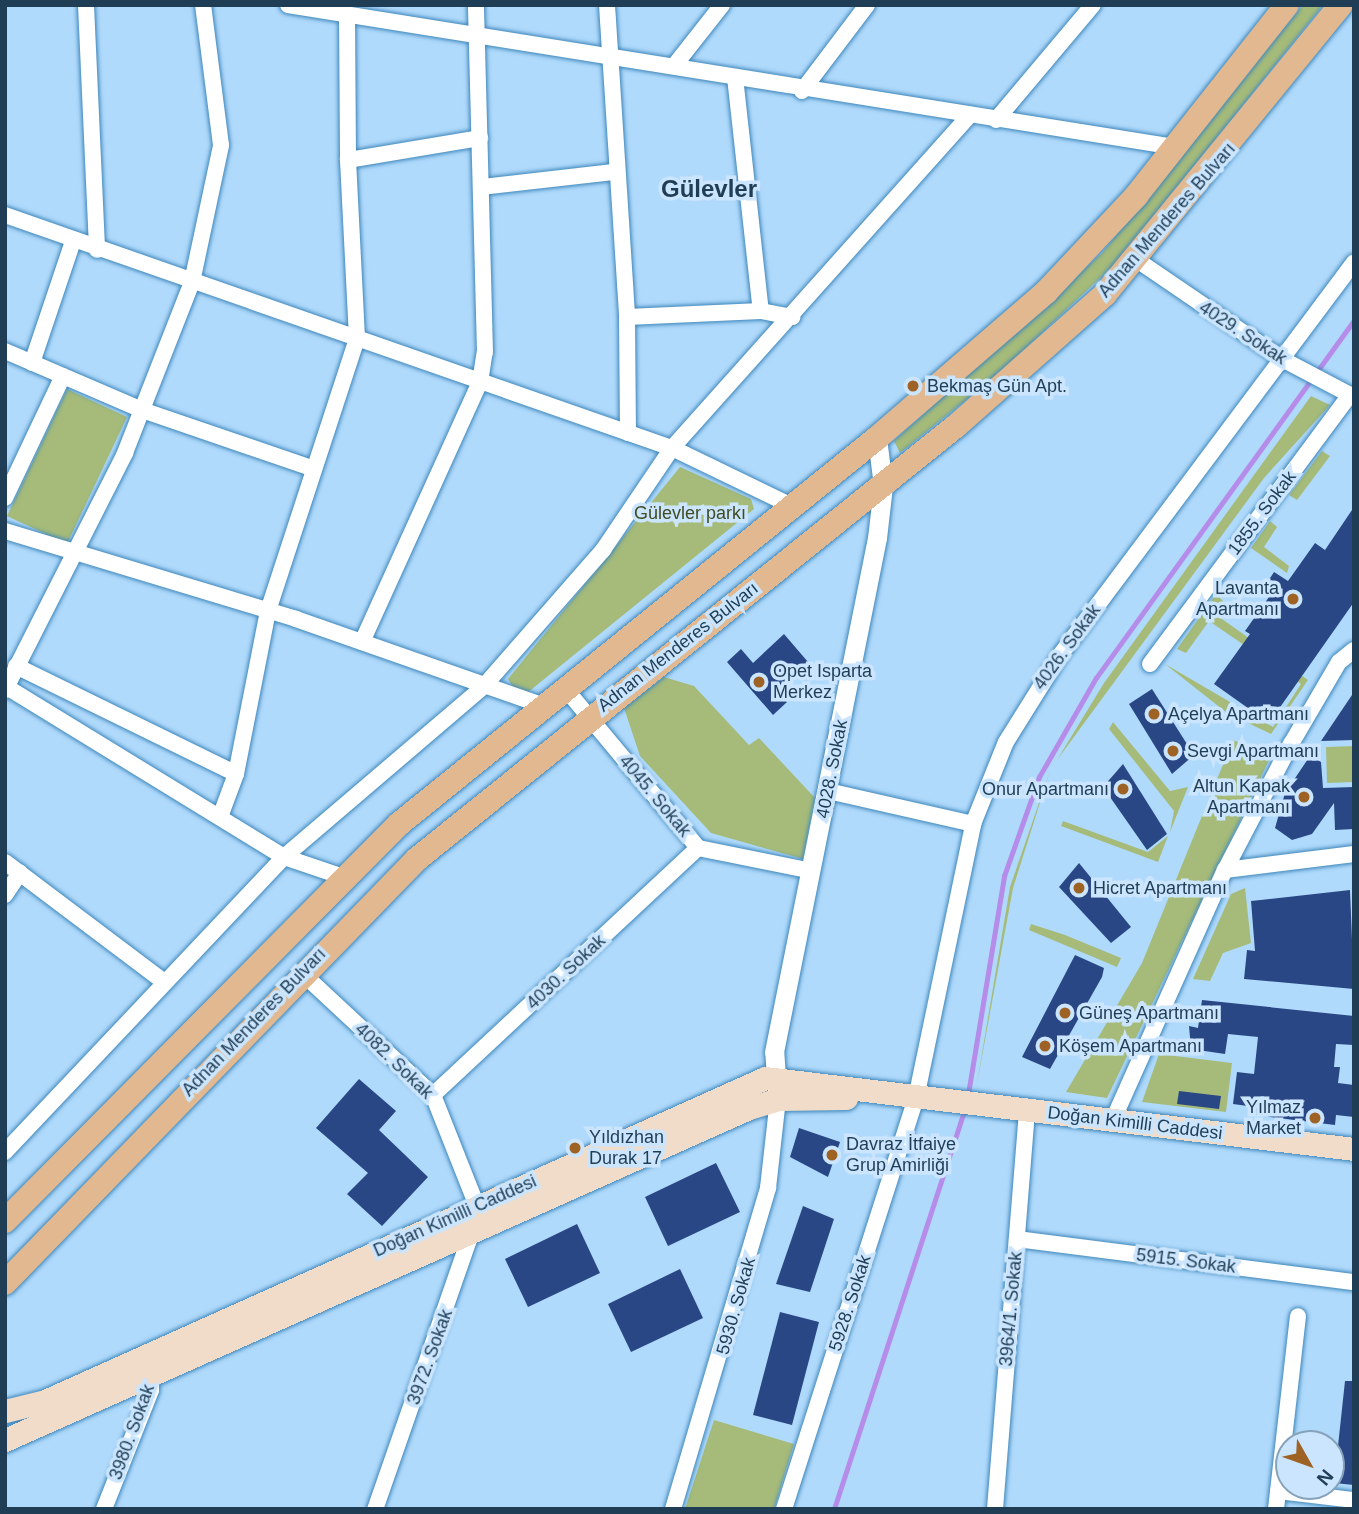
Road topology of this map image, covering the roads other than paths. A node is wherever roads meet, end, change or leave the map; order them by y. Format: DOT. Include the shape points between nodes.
graph roads {
  1 [pos="86,5"];
  2 [pos="203,5"];
  3 [pos="288,5"];
  4 [pos="476,5"];
  5 [pos="607,5"];
  6 [pos="722,5"];
  7 [pos="867,5"];
  8 [pos="1093,5"];
  9 [pos="1287,5"];
  10 [pos="1341,5"];
  11 [pos="373,12"];
  12 [pos="346,14"];
  13 [pos="475,34"];
  14 [pos="610,54"];
  15 [pos="674,66"];
  16 [pos="735,77"];
  17 [pos="803,91"];
  18 [pos="970,115"];
  19 [pos="996,120"];
  20 [pos="480,138"];
  21 [pos="1176,146"];
  22 [pos="348,160"];
  23 [pos="614,172"];
  24 [pos="482,187"];
  25 [pos="5,215"];
  26 [pos="73,241"];
  27 [pos="97,250"];
  28 [pos="1137,260"];
  29 [pos="1354,262"];
  30 [pos="192,282"];
  31 [pos="761,310"];
  32 [pos="627,317"];
  33 [pos="792,317"];
  34 [pos="357,338"];
  35 [pos="5,351"];
  36 [pos="1282,359"];
  37 [pos="32,363"];
  38 [pos="63,376"];
  39 [pos="480,382"];
  40 [pos="1352,396"];
  41 [pos="142,410"];
  42 [pos="628,433"];
  43 [pos="877,438"];
  44 [pos="672,448"];
  45 [pos="314,469"];
  46 [pos="883,486"];
  47 [pos="5,498"];
  48 [pos="792,506"];
  49 [pos="5,531"];
  50 [pos="72,555"];
  51 [pos="268,611"];
  52 [pos="362,642"];
  53 [pos="1354,650"];
  54 [pos="1150,664"];
  55 [pos="16,666"];
  56 [pos="484,686"];
  57 [pos="6,687"];
  58 [pos="564,687"];
  59 [pos="541,705"];
  60 [pos="589,717"];
  61 [pos="236,774"];
  62 [pos="828,791"];
  63 [pos="220,817"];
  64 [pos="973,824"];
  65 [pos="698,848"];
  66 [pos="1354,854"];
  67 [pos="284,857"];
  68 [pos="5,862"];
  69 [pos="1226,870"];
  70 [pos="812,871"];
  71 [pos="20,873"];
  72 [pos="343,877"];
  73 [pos="5,895"];
  74 [pos="301,972"];
  75 [pos="164,982"];
  76 [pos="777,1088"];
  77 [pos="433,1095"];
  78 [pos="916,1098"];
  79 [pos="1027,1110"];
  80 [pos="1113,1120"];
  81 [pos="1354,1149"];
  82 [pos="5,1152"];
  83 [pos="478,1205"];
  84 [pos="5,1221"];
  85 [pos="476,1230"];
  86 [pos="1017,1239"];
  87 [pos="1354,1282"];
  88 [pos="5,1283"];
  89 [pos="1298,1316"];
  90 [pos="151,1365"];
  91 [pos="5,1399"];
  92 [pos="29,1406"];
  93 [pos="5,1411"];
  94 [pos="1285,1430"];
  95 [pos="5,1440"];
  96 [pos="104,1509"];
  97 [pos="375,1509"];
  98 [pos="673,1509"];
  99 [pos="784,1509"];
  100 [pos="995,1509"];
  1 -- 27 [label="street"];
  2 -- 30 [label="street" via="221,145"];
  3 -- 12 [label="street"];
  4 -- 13 [label="street"];
  5 -- 14 [label="street"];
  6 -- 15 [label="street"];
  7 -- 17 [label="street"];
  8 -- 19 [label="street"];
  9 -- 21 [label="main road"];
  10 -- 28 [label="main road, Adnan Menderes Bulvarı"];
  11 -- 12 [label="street"];
  11 -- 13 [label="street"];
  12 -- 22 [label="street"];
  13 -- 14 [label="street"];
  13 -- 20 [label="street"];
  14 -- 15 [label="street"];
  14 -- 23 [label="street"];
  15 -- 16 [label="street"];
  16 -- 17 [label="street"];
  16 -- 31 [label="street"];
  17 -- 18 [label="street"];
  18 -- 19 [label="street"];
  18 -- 33 [label="street"];
  19 -- 21 [label="street"];
  20 -- 22 [label="street"];
  20 -- 24 [label="street"];
  21 -- 43 [label="main road" via="1054,284"];
  22 -- 34 [label="street"];
  23 -- 24 [label="street"];
  23 -- 32 [label="street"];
  24 -- 39 [label="street" via="485,352"];
  25 -- 26 [label="street"];
  26 -- 27 [label="street"];
  26 -- 37 [label="street"];
  27 -- 30 [label="street"];
  28 -- 36 [label="street, 4029. Sokak"];
  28 -- 46 [label="main road, Adnan Menderes Bulvarı" via="1009,382"];
  29 -- 36 [label="street, 4026. Sokak"];
  30 -- 34 [label="street"];
  30 -- 41 [label="street"];
  31 -- 32 [label="street"];
  31 -- 33 [label="street"];
  32 -- 42 [label="street"];
  33 -- 44 [label="street"];
  34 -- 39 [label="street"];
  34 -- 45 [label="street"];
  35 -- 37 [label="street"];
  36 -- 40 [label="street, 4029. Sokak"];
  36 -- 64 [label="street, 4026. Sokak" via="1029,701"];
  37 -- 38 [label="street"];
  38 -- 41 [label="street"];
  38 -- 47 [label="street"];
  39 -- 42 [label="street"];
  39 -- 52 [label="street"];
  40 -- 54 [label="street, 1855. Sokak"];
  41 -- 45 [label="street"];
  41 -- 50 [label="street"];
  42 -- 44 [label="street"];
  43 -- 46 [label="street, 4028. Sokak"];
  43 -- 48 [label="main road"];
  44 -- 48 [label="street"];
  44 -- 56 [label="street" via="603,550"];
  45 -- 51 [label="street"];
  46 -- 60 [label="main road, Adnan Menderes Bulvarı"];
  46 -- 62 [label="street, 4028. Sokak"];
  48 -- 58 [label="main road"];
  49 -- 50 [label="street"];
  50 -- 51 [label="street"];
  50 -- 55 [label="street"];
  51 -- 52 [label="street"];
  51 -- 61 [label="street"];
  52 -- 56 [label="street"];
  53 -- 69 [label="street" via="1339,663 1298,732"];
  55 -- 57 [label="street"];
  55 -- 61 [label="street"];
  56 -- 59 [label="street"];
  56 -- 67 [label="street"];
  57 -- 63 [label="street"];
  58 -- 59 [label="main road"];
  58 -- 60 [label="street, 4045. Sokak"];
  59 -- 72 [label="main road"];
  60 -- 65 [label="street, 4045. Sokak"];
  60 -- 74 [label="main road, Adnan Menderes Bulvarı" via="417,859"];
  61 -- 63 [label="street"];
  62 -- 64 [label="street"];
  62 -- 70 [label="street, 4028. Sokak"];
  63 -- 67 [label="street"];
  64 -- 78 [label="street, 4026. Sokak"];
  65 -- 70 [label="street, 4045. Sokak"];
  65 -- 77 [label="street, 4030. Sokak"];
  66 -- 69 [label="street"];
  67 -- 72 [label="street"];
  67 -- 75 [label="street"];
  68 -- 71 [label="street"];
  69 -- 80 [label="street"];
  70 -- 76 [label="street, 4028. Sokak" via="774,1052"];
  71 -- 73 [label="street"];
  71 -- 75 [label="street"];
  72 -- 84 [label="main road"];
  74 -- 77 [label="street, 4082. Sokak"];
  74 -- 88 [label="main road, Adnan Menderes Bulvarı"];
  75 -- 82 [label="street"];
  76 -- 78 [label="main road, Doğan Kimilli Caddesi"];
  76 -- 83 [label="main road, Doğan Kimilli Caddesi" via="737,1087"];
  76 -- 85 [label="main road, Doğan Kimilli Caddesi"];
  76 -- 98 [label="street, 5930. Sokak" via="768,1188"];
  77 -- 83 [label="street, 4082. Sokak"];
  78 -- 79 [label="main road, Doğan Kimilli Caddesi"];
  78 -- 99 [label="street, 5928. Sokak"];
  79 -- 80 [label="main road, Doğan Kimilli Caddesi"];
  79 -- 86 [label="street, 3964/1. Sokak"];
  80 -- 81 [label="main road, Doğan Kimilli Caddesi"];
  83 -- 85 [label="street, 3972. Sokak"];
  83 -- 90 [label="main road, Doğan Kimilli Caddesi"];
  85 -- 90 [label="main road, Doğan Kimilli Caddesi"];
  85 -- 97 [label="street, 3972. Sokak"];
  86 -- 87 [label="street, 5915. Sokak"];
  86 -- 100 [label="street, 3964/1. Sokak"];
  89 -- 94 [label="street"];
  90 -- 92 [label="main road, Doğan Kimilli Caddesi"];
  90 -- 95 [label="main road, Doğan Kimilli Caddesi"];
  90 -- 96 [label="street, 3980. Sokak"];
  91 -- 92 [label="main road"];
  92 -- 93 [label="main road, Doğan Kimilli Caddesi"];
}
